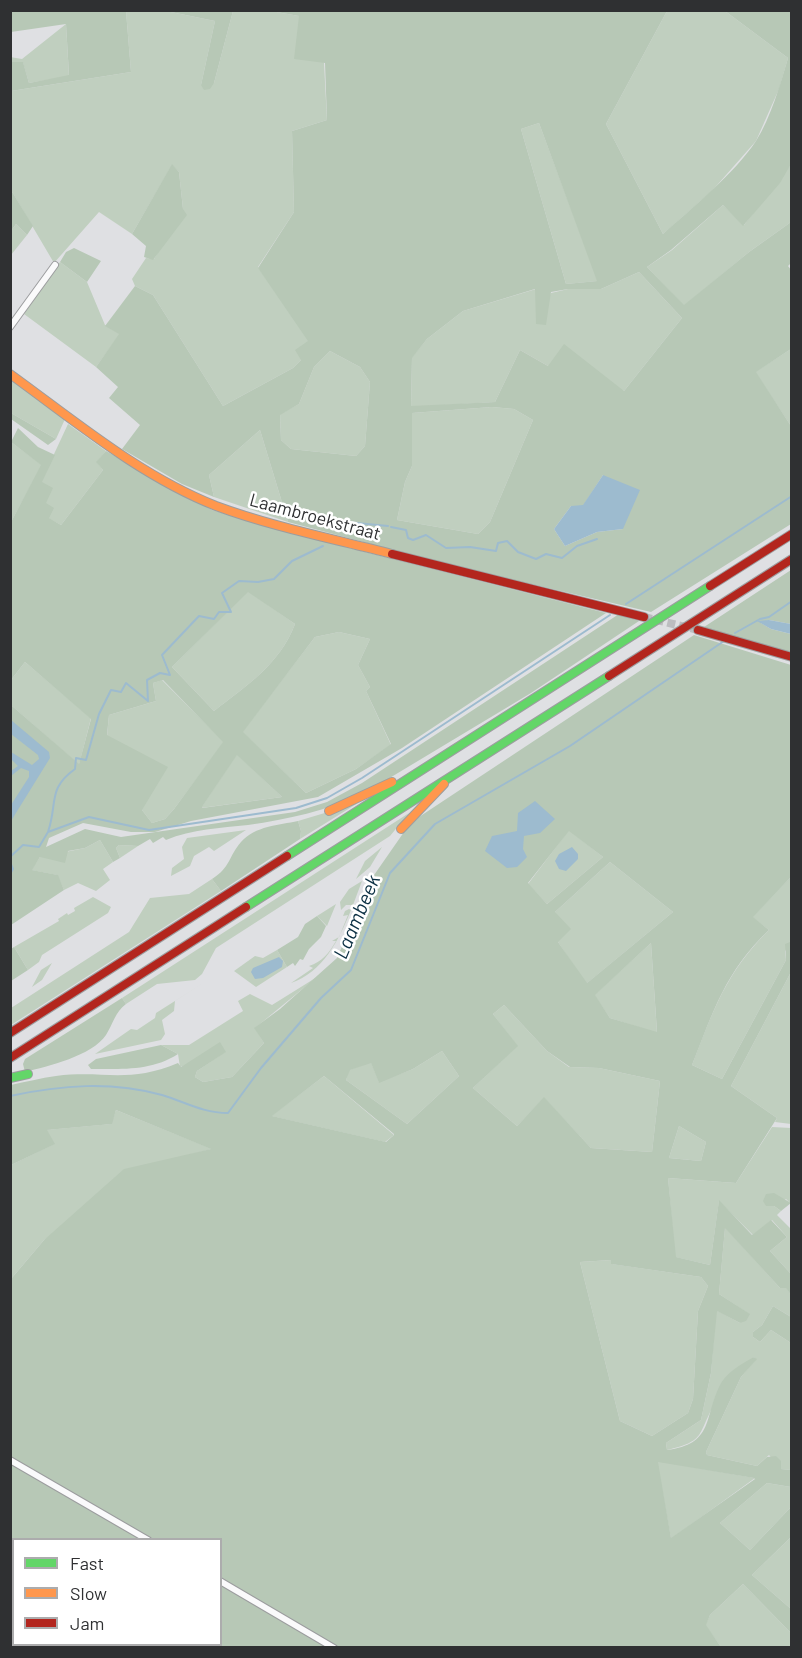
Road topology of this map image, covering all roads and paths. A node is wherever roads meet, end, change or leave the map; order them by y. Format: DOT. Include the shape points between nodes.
graph roads {
  1 [pos="55,265"];
  2 [pos="10,327"];
  3 [pos="10,374"];
  4 [pos="792,534"];
  5 [pos="792,559"];
  6 [pos="644,617"];
  7 [pos="698,630"];
  8 [pos="792,657"];
  9 [pos="424,769"];
  10 [pos="446,779"];
  11 [pos="328,811"];
  12 [pos="401,829"];
  13 [pos="10,1033"];
  14 [pos="10,1058"];
  15 [pos="28,1074"];
  16 [pos="10,1078"];
  17 [pos="10,1460"];
  18 [pos="146,1538"];
  19 [pos="222,1582"];
  20 [pos="334,1647"];
  1 -- 2 [label="street"];
  3 -- 6 [label="main road, Laambroekstraat" via="128,459 217,506 296,530"];
  4 -- 9 [label="main road"];
  5 -- 10 [label="main road"];
  7 -- 8 [label="main road"];
  9 -- 11 [label="main road" via="413,769 358,800"];
  9 -- 13 [label="main road"];
  10 -- 12 [label="main road" via="440,791"];
  10 -- 14 [label="main road"];
  15 -- 16 [label="main road"];
  17 -- 18 [label="street"];
  19 -- 20 [label="street"];
}
